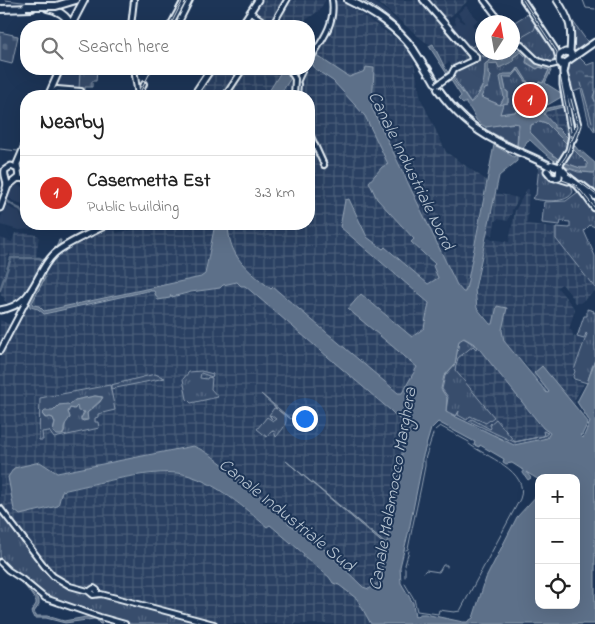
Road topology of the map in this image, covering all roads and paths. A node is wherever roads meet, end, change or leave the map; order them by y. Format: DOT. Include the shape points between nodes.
graph roads {
  1 [pos="59,0"];
  2 [pos="80,0"];
  3 [pos="133,0"];
  4 [pos="257,0"];
  5 [pos="288,0"];
  6 [pos="332,0"];
  7 [pos="424,0"];
  8 [pos="484,0"];
  9 [pos="523,0"];
  10 [pos="557,0"];
  11 [pos="183,1"];
  12 [pos="352,1"];
  13 [pos="189,2"];
  14 [pos="0,8"];
  15 [pos="249,11"];
  16 [pos="62,15"];
  17 [pos="76,15"];
  18 [pos="496,15"];
  19 [pos="69,20"];
  20 [pos="74,20"];
  21 [pos="131,20"];
  22 [pos="173,20"];
  23 [pos="180,20"];
  24 [pos="244,20"];
  25 [pos="263,20"];
  26 [pos="274,20"];
  27 [pos="592,43"];
  28 [pos="520,44"];
  29 [pos="412,47"];
  30 [pos="315,48"];
  31 [pos="556,50"];
  32 [pos="570,51"];
  33 [pos="560,61"];
  34 [pos="57,75"];
  35 [pos="136,75"];
  36 [pos="208,75"];
  37 [pos="239,75"];
  38 [pos="293,75"];
  39 [pos="300,75"];
  40 [pos="59,76"];
  41 [pos="436,85"];
  42 [pos="51,90"];
  43 [pos="55,90"];
  44 [pos="68,90"];
  45 [pos="139,90"];
  46 [pos="198,90"];
  47 [pos="228,90"];
  48 [pos="295,90"];
  49 [pos="296,90"];
  50 [pos="570,125"];
  51 [pos="578,126"];
  52 [pos="571,143"];
  53 [pos="315,146"];
  54 [pos="315,149"];
  55 [pos="514,149"];
  56 [pos="524,153"];
  57 [pos="20,154"];
  58 [pos="20,156"];
  59 [pos="536,159"];
  60 [pos="12,166"];
  61 [pos="557,168"];
  62 [pos="17,176"];
  63 [pos="552,176"];
  64 [pos="20,177"];
  65 [pos="6,179"];
  66 [pos="568,181"];
  67 [pos="594,199"];
  68 [pos="2,201"];
  69 [pos="97,230"];
  70 [pos="31,292"];
  71 [pos="0,310"];
  72 [pos="0,351"];
  73 [pos="0,507"];
  74 [pos="0,562"];
  75 [pos="125,624"];
  76 [pos="215,624"];
  1 -- 14 [label="highway" via="52,4"];
  1 -- 16 [label="highway"];
  2 -- 14 [label="highway, bridge" via="56,5"];
  2 -- 17 [label="highway"];
  3 -- 21 [label="street"];
  4 -- 15 [label="main road"];
  5 -- 26 [label="street"];
  6 -- 30 [label="street" via="330,25"];
  7 -- 41 [label="street, bridge" via="472,58"];
  8 -- 18 [label="street"];
  9 -- 31 [label="street"];
  10 -- 32 [label="main road" via="570,24"];
  11 -- 22 [label="street"];
  12 -- 29 [label="highway" via="392,25"];
  13 -- 23 [label="street"];
  14 -- 16 [label="highway" via="52,8"];
  15 -- 24 [label="main road"];
  15 -- 25 [label="street"];
  16 -- 17 [label="highway"];
  16 -- 19 [label="highway"];
  17 -- 20 [label="highway"];
  27 -- 32 [label="main road"];
  28 -- 33 [label="street" via="536,60 550,65"];
  29 -- 41 [label="highway"];
  29 -- 41 [label="highway, bridge"];
  31 -- 32 [label="street"];
  31 -- 33 [label="street"];
  32 -- 33 [label="main road"];
  32 -- 33 [label="main road"];
  33 -- 50 [label="main road"];
  33 -- 51 [label="main road"];
  34 -- 42 [label="main road"];
  35 -- 45 [label="street"];
  36 -- 46 [label="main road"];
  37 -- 47 [label="street"];
  38 -- 48 [label="street, bridge"];
  39 -- 49 [label="street"];
  40 -- 44 [label="street" via="57,87"];
  41 -- 55 [label="highway" via="469,122"];
  41 -- 55 [label="highway" via="449,104 480,131"];
  43 -- 44 [label="street"];
  50 -- 51 [label="main road" via="575,130"];
  50 -- 52 [label="main road"];
  51 -- 52 [label="main road"];
  52 -- 61 [label="main road"];
  53 -- 54 [label="street" via="323,165"];
  55 -- 56 [label="highway"];
  56 -- 59 [label="highway"];
  56 -- 61 [label="highway"];
  56 -- 67 [label="highway" via="558,170 582,186"];
  57 -- 60 [label="main road"];
  58 -- 62 [label="main road"];
  59 -- 61 [label="highway"];
  59 -- 67 [label="highway" via="572,180"];
  60 -- 62 [label="main road"];
  60 -- 65 [label="main road" via="5,170"];
  61 -- 63 [label="main road"];
  61 -- 63 [label="main road, bridge" via="559,177"];
  61 -- 67 [label="highway"];
  62 -- 64 [label="street"];
  62 -- 65 [label="main road"];
  62 -- 68 [label="main road"];
  63 -- 66 [label="main road"];
  65 -- 68 [label="main road"];
  66 -- 67 [label="highway"];
  69 -- 70 [label="main road" via="57,252"];
  70 -- 71 [label="main road" via="16,304"];
  70 -- 72 [label="street"];
  73 -- 76 [label="street" via="51,574 65,584"];
  74 -- 75 [label="street" via="44,598"];
}
